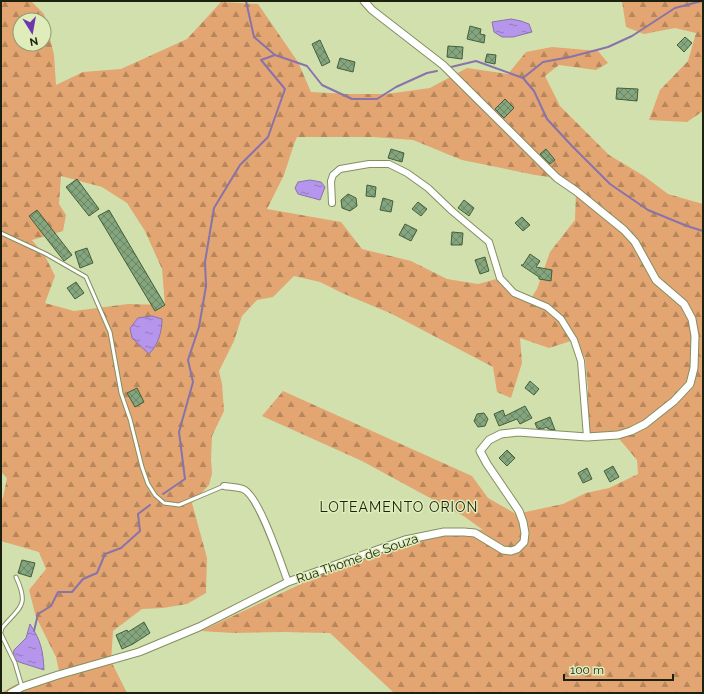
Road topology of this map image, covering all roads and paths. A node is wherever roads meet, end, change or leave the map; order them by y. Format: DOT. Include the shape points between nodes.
graph roads {
  1 [pos="364,1"];
  2 [pos="332,203"];
  3 [pos="1,233"];
  4 [pos="587,437"];
  5 [pos="224,486"];
  6 [pos="16,577"];
  7 [pos="288,582"];
  8 [pos="1,633"];
  9 [pos="22,688"];
  10 [pos="11,693"];
  1 -- 4 [label="street" via="443,65 557,178 624,230 656,280 684,304 692,319 695,336 694,368 690,384 674,402 645,424 618,435"];
  2 -- 4 [label="street" via="330,181 340,169 369,164 389,164 428,188 489,242 500,278 514,293 547,307 561,319 574,340 581,361"];
  3 -- 5 [label="lane" via="46,254 86,277 110,332 121,394 142,467 155,495 164,503 179,505"];
  4 -- 7 [label="street, Rua Thomé de Souza" via="518,432 501,434 489,440 480,451 523,522 524,542 518,549 503,550 475,533 444,532 405,540"];
  5 -- 7 [label="street" via="243,489 251,496 260,511"];
  6 -- 8 [label="lane" via="23,596 22,605 2,628"];
  7 -- 9 [label="street, Rua Thomé de Souza" via="199,627 139,652"];
  8 -- 9 [label="lane" via="15,663"];
  9 -- 10 [label="street, Rua Thomé de Souza"];
}
